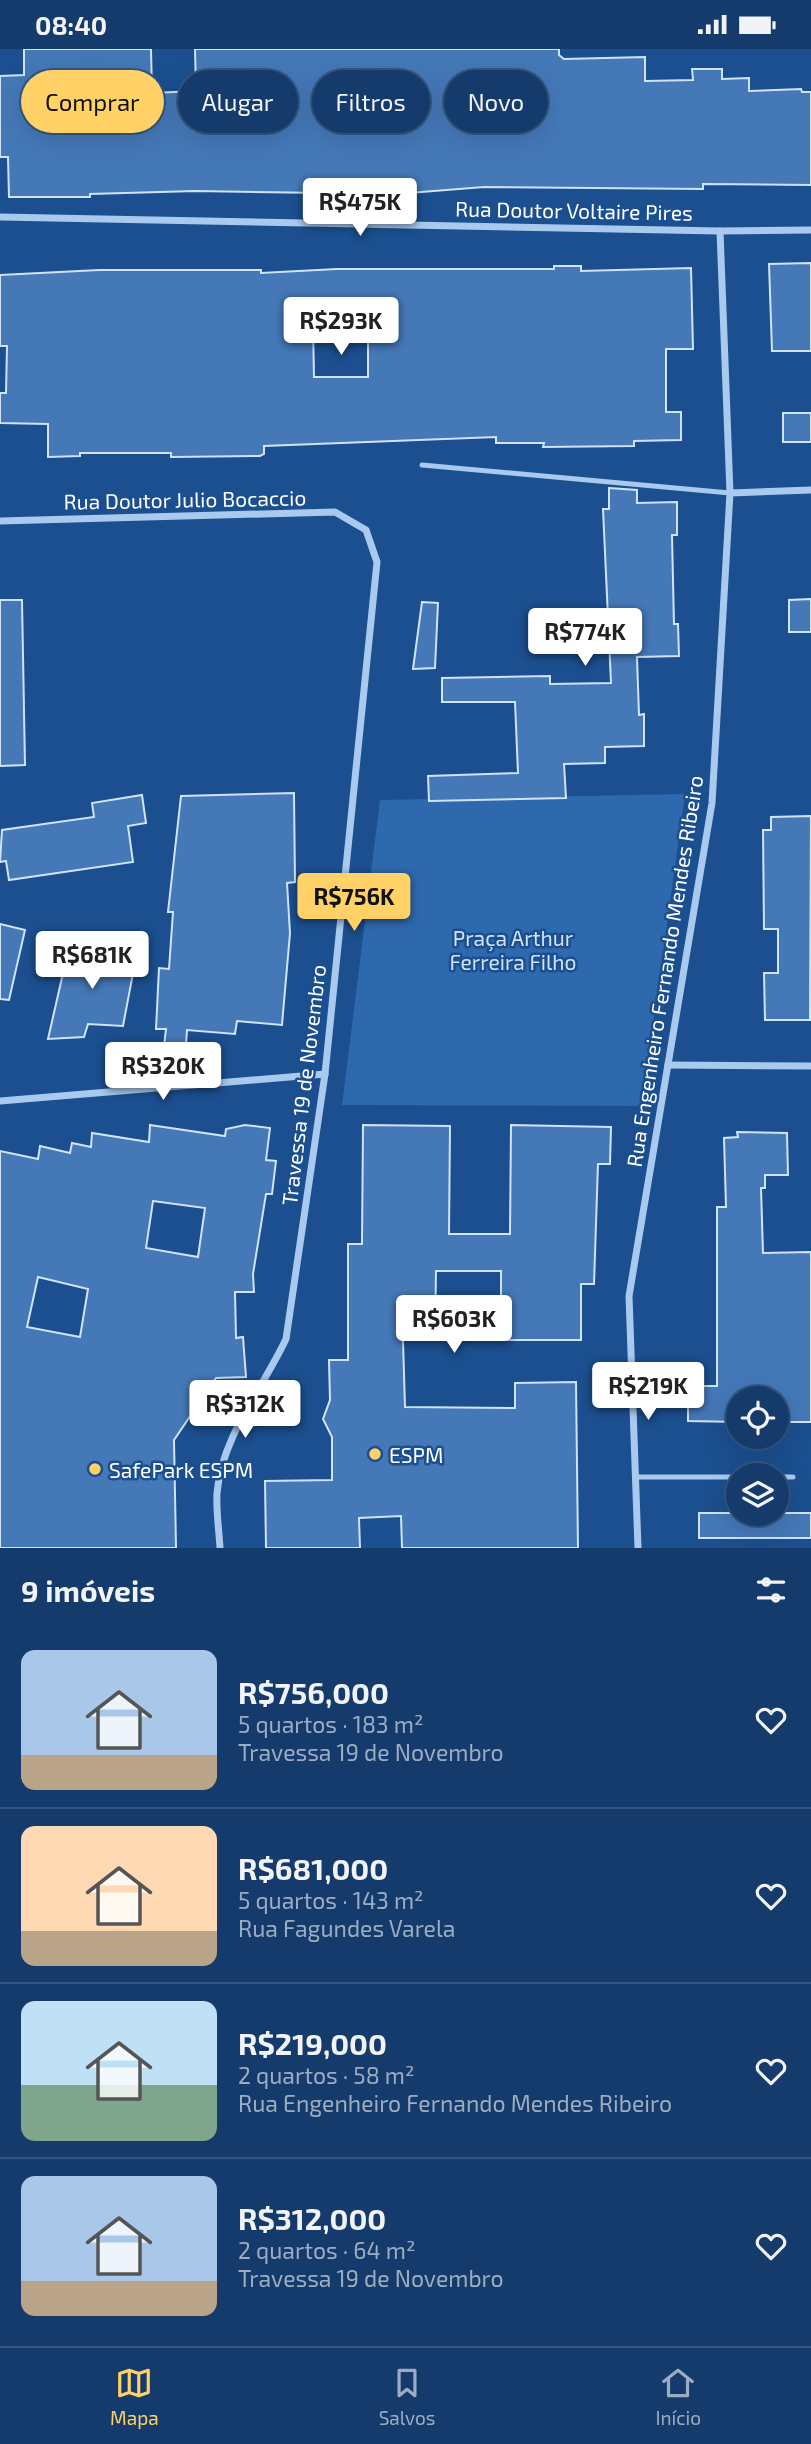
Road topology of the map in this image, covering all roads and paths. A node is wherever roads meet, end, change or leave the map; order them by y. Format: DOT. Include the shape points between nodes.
graph roads {
  1 [pos="0,217"];
  2 [pos="811,230"];
  3 [pos="720,231"];
  4 [pos="422,465"];
  5 [pos="811,490"];
  6 [pos="730,493"];
  7 [pos="0,521"];
  8 [pos="366,530"];
  9 [pos="668,1065"];
  10 [pos="811,1066"];
  11 [pos="325,1075"];
  12 [pos="0,1101"];
  13 [pos="635,1477"];
  14 [pos="726,1477"];
  15 [pos="789,1477"];
  16 [pos="793,1477"];
  17 [pos="220,1548"];
  18 [pos="638,1548"];
  1 -- 3 [label="street, Rua Doutor Voltaire Pires"];
  2 -- 3 [label="street, Rua Doutor Voltaire Pires"];
  3 -- 6 [label="street, Rua Engenheiro Fernando Mendes Ribeiro"];
  4 -- 6 [label="lane"];
  5 -- 6 [label="street"];
  6 -- 9 [label="street, Rua Engenheiro Fernando Mendes Ribeiro" via="712,803"];
  7 -- 8 [label="street, Rua Doutor Julio Bocaccio" via="335,512"];
  8 -- 11 [label="street, Travessa 19 de Novembro" via="377,562"];
  9 -- 10 [label="street"];
  9 -- 13 [label="street, Rua Engenheiro Fernando Mendes Ribeiro" via="629,1296"];
  11 -- 12 [label="street"];
  11 -- 17 [label="street, Travessa 19 de Novembro" via="286,1339 233,1433 217,1493"];
  13 -- 14 [label="lane"];
  13 -- 18 [label="street, Rua Engenheiro Fernando Mendes Ribeiro"];
  15 -- 16 [label="lane"];
}
